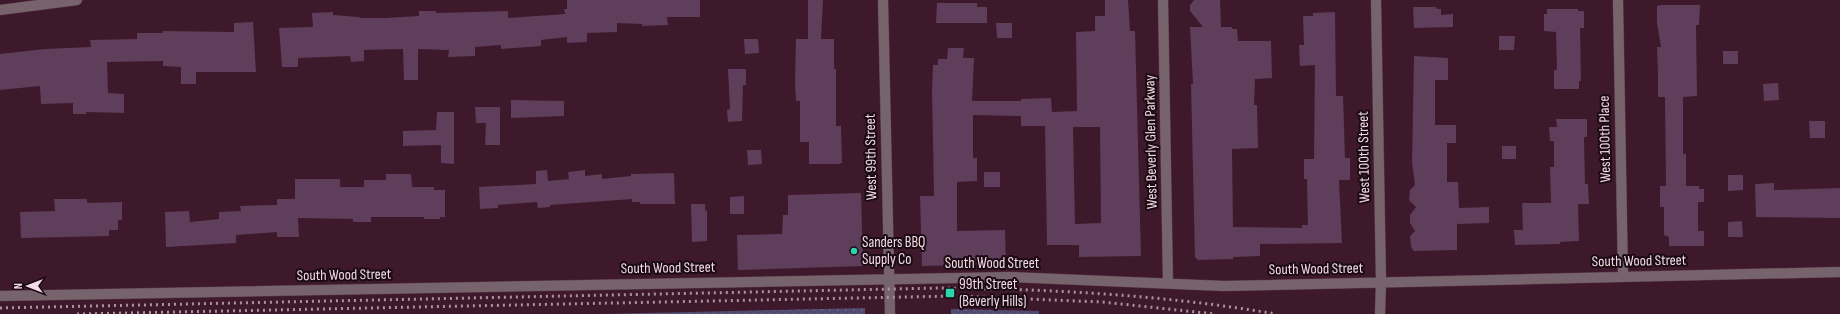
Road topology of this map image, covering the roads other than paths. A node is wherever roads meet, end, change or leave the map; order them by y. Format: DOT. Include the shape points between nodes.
graph roads {
  1 [pos="77,0"];
  2 [pos="883,0"];
  3 [pos="1163,0"];
  4 [pos="1376,0"];
  5 [pos="1618,0"];
  6 [pos="0,10"];
  7 [pos="1840,272"];
  8 [pos="1623,277"];
  9 [pos="889,279"];
  10 [pos="1381,282"];
  11 [pos="1168,284"];
  12 [pos="0,296"];
  13 [pos="890,314"];
  14 [pos="1380,314"];
  1 -- 6 [label="street"];
  2 -- 9 [label="street, West 99th Street"];
  3 -- 11 [label="street, West Beverly Glen Parkway"];
  4 -- 10 [label="street, West 100th Street"];
  5 -- 8 [label="street, West 100th Place"];
  7 -- 8 [label="street, South Wood Street"];
  8 -- 10 [label="street, South Wood Street"];
  9 -- 11 [label="street, South Wood Street" via="1010,277"];
  9 -- 12 [label="street, South Wood Street"];
  9 -- 13 [label="street, West 99th Street"];
  10 -- 11 [label="street, South Wood Street" via="1224,286"];
  10 -- 14 [label="street, West 100th Street"];
}
